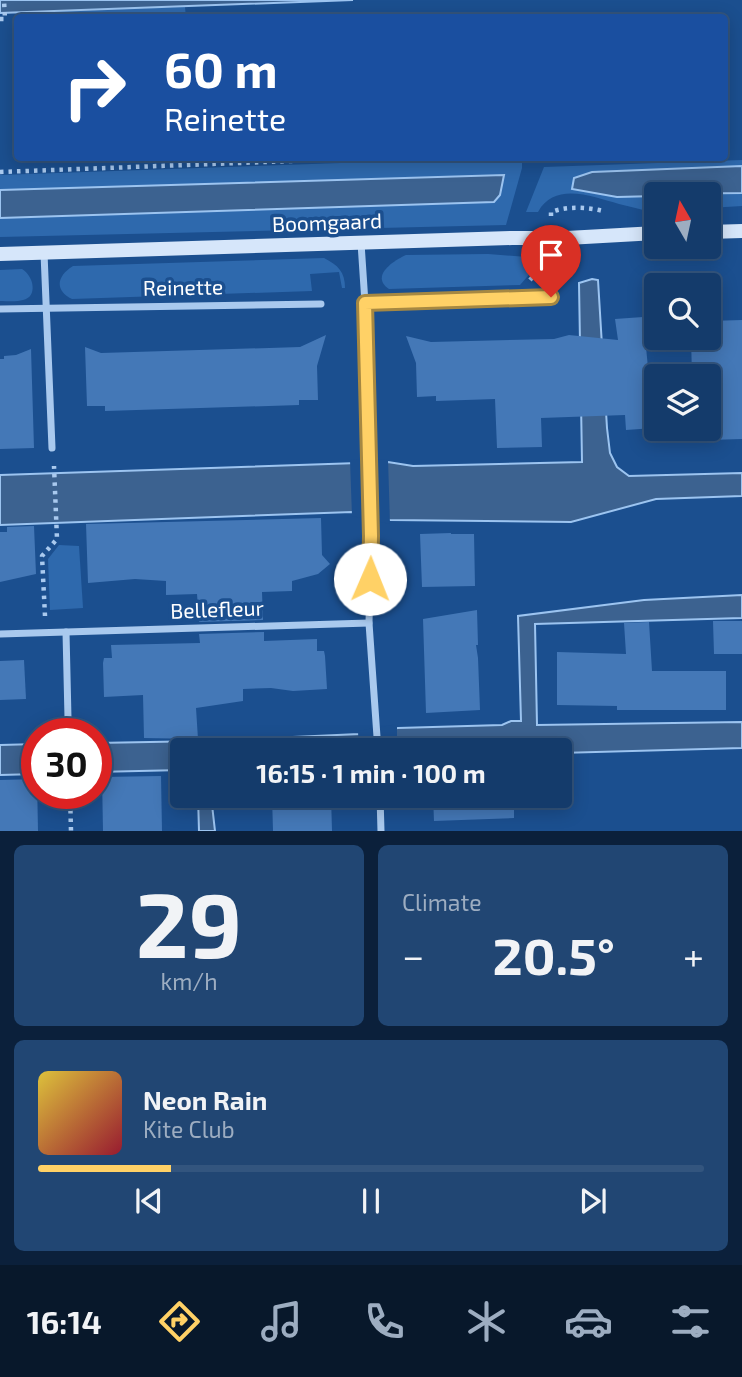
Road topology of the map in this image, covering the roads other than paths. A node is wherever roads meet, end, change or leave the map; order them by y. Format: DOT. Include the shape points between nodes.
graph roads {
  1 [pos="742,231"];
  2 [pos="721,232"];
  3 [pos="644,234"];
  4 [pos="361,243"];
  5 [pos="44,253"];
  6 [pos="0,254"];
  7 [pos="551,297"];
  8 [pos="365,303"];
  9 [pos="321,304"];
  10 [pos="46,308"];
  11 [pos="0,309"];
  12 [pos="52,448"];
  13 [pos="369,623"];
  14 [pos="66,632"];
  15 [pos="0,634"];
  16 [pos="68,718"];
  17 [pos="377,738"];
  18 [pos="380,808"];
  19 [pos="381,831"];
  1 -- 2 [label="street"];
  3 -- 4 [label="street, Boomgaard"];
  4 -- 5 [label="street, Boomgaard"];
  4 -- 8 [label="street"];
  5 -- 6 [label="street, Boomgaard"];
  5 -- 10 [label="street"];
  7 -- 8 [label="street"];
  8 -- 13 [label="street"];
  9 -- 10 [label="street, Reinette"];
  10 -- 11 [label="street, Reinette"];
  10 -- 12 [label="street"];
  13 -- 14 [label="street, Bellefleur"];
  13 -- 17 [label="street"];
  14 -- 15 [label="street, Bellefleur"];
  14 -- 16 [label="street"];
  18 -- 19 [label="street"];
}
